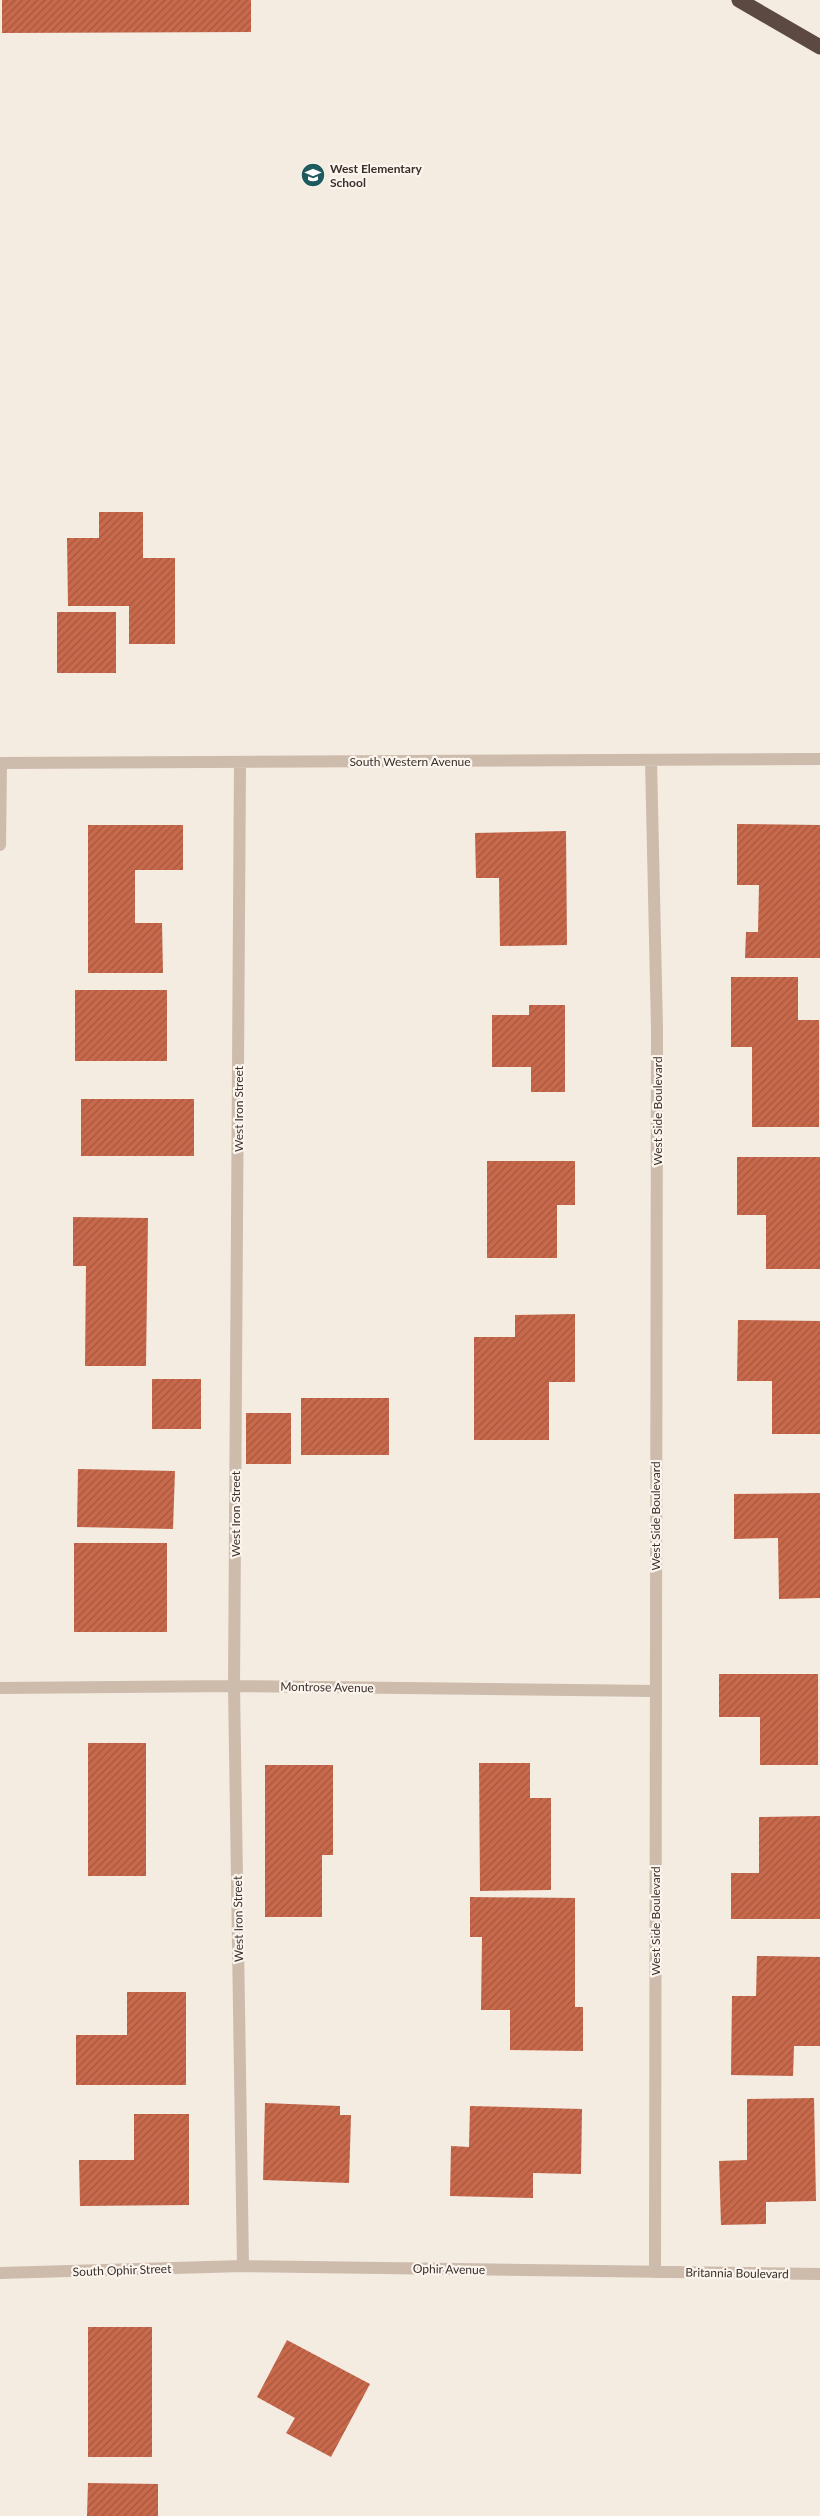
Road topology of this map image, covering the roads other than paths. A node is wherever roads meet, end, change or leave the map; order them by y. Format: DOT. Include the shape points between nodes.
graph roads {
  1 [pos="739,0"];
  2 [pos="820,47"];
  3 [pos="820,759"];
  4 [pos="651,760"];
  5 [pos="240,762"];
  6 [pos="0,763"];
  7 [pos="0,846"];
  8 [pos="234,1686"];
  9 [pos="0,1688"];
  10 [pos="655,1691"];
  11 [pos="243,2266"];
  12 [pos="655,2272"];
  13 [pos="0,2273"];
  14 [pos="820,2274"];
  1 -- 2 [label="highway"];
  3 -- 4 [label="street, South Western Avenue"];
  4 -- 5 [label="street, South Western Avenue"];
  4 -- 10 [label="street, West Side Boulevard" via="657,1029"];
  5 -- 6 [label="street, South Western Avenue"];
  5 -- 8 [label="street, West Iron Street"];
  6 -- 7 [label="street"];
  8 -- 9 [label="street, Montrose Avenue"];
  8 -- 10 [label="street, Montrose Avenue"];
  8 -- 11 [label="street, West Iron Street"];
  10 -- 12 [label="street, West Side Boulevard"];
  11 -- 12 [label="street, Ophir Avenue"];
  11 -- 13 [label="street, South Ophir Street"];
  12 -- 14 [label="street, Britannia Boulevard"];
}
